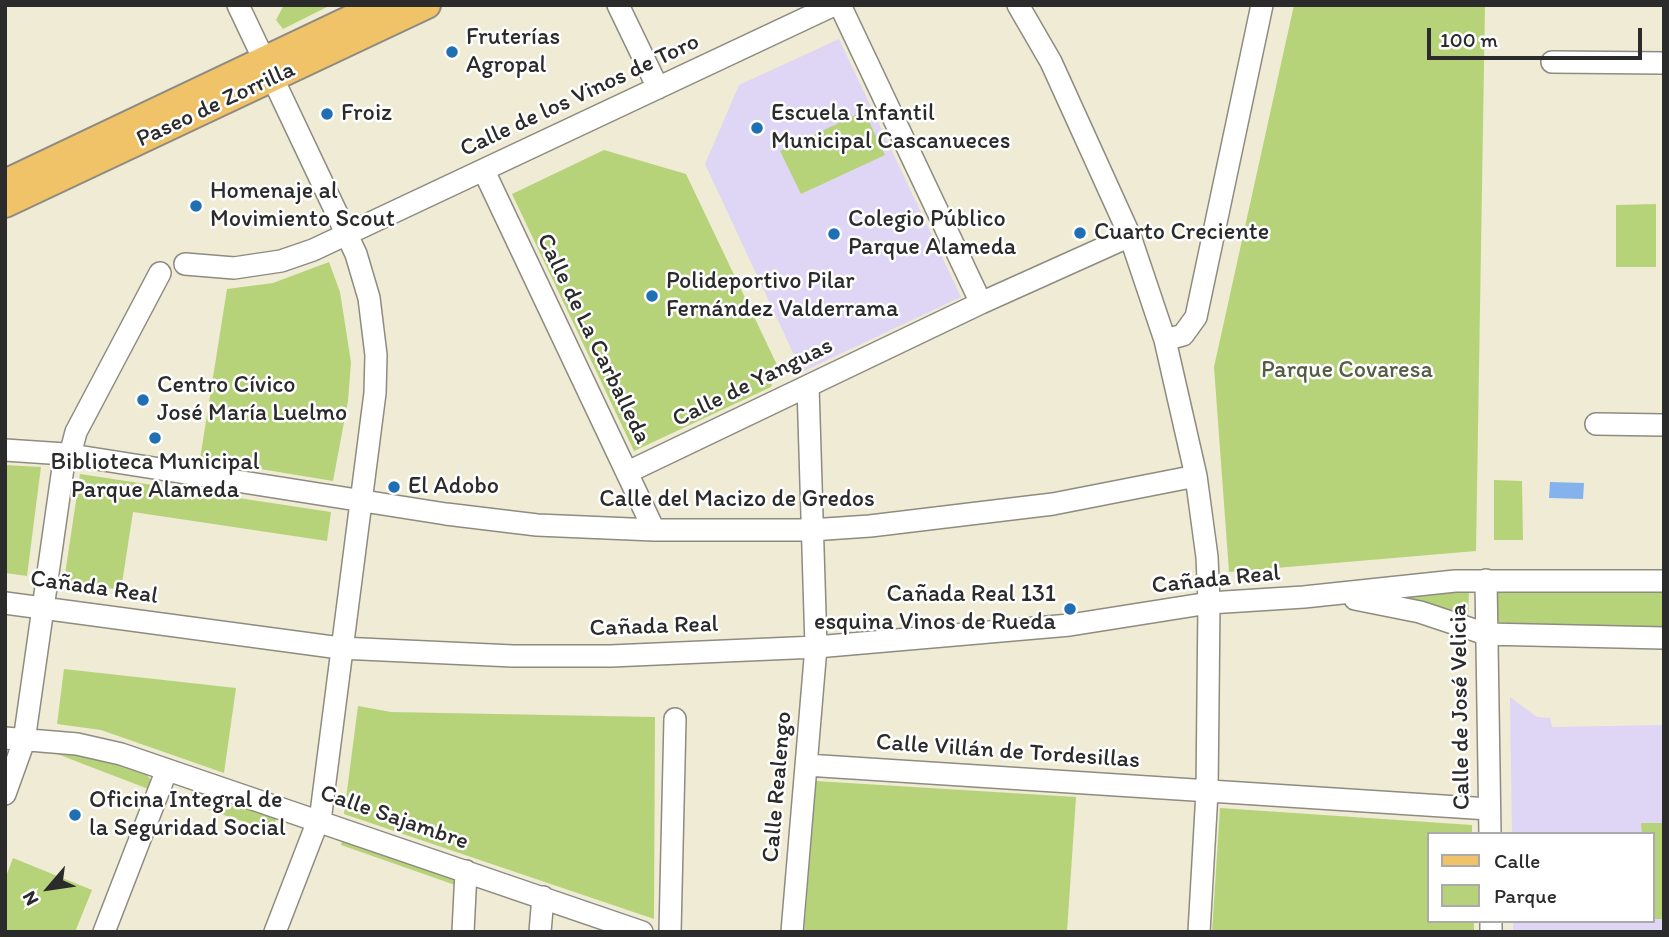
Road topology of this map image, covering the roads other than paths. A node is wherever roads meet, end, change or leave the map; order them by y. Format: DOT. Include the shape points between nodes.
graph roads {
  1 [pos="238,5"];
  2 [pos="380,5"];
  3 [pos="427,5"];
  4 [pos="618,5"];
  5 [pos="834,5"];
  6 [pos="840,5"];
  7 [pos="1018,5"];
  8 [pos="1262,5"];
  9 [pos="1552,62"];
  10 [pos="1664,63"];
  11 [pos="268,70"];
  12 [pos="658,88"];
  13 [pos="484,171"];
  14 [pos="5,183"];
  15 [pos="5,204"];
  16 [pos="348,236"];
  17 [pos="1130,236"];
  18 [pos="185,264"];
  19 [pos="160,273"];
  20 [pos="981,303"];
  21 [pos="1166,340"];
  22 [pos="808,386"];
  23 [pos="1596,424"];
  24 [pos="1664,425"];
  25 [pos="5,450"];
  26 [pos="68,454"];
  27 [pos="628,472"];
  28 [pos="1196,476"];
  29 [pos="360,502"];
  30 [pos="654,530"];
  31 [pos="811,530"];
  32 [pos="1486,580"];
  33 [pos="1664,581"];
  34 [pos="1304,597"];
  35 [pos="5,603"];
  36 [pos="1209,603"];
  37 [pos="44,607"];
  38 [pos="1486,634"];
  39 [pos="1664,638"];
  40 [pos="816,647"];
  41 [pos="340,648"];
  42 [pos="675,719"];
  43 [pos="15,739"];
  44 [pos="806,765"];
  45 [pos="166,772"];
  46 [pos="1207,792"];
  47 [pos="5,794"];
  48 [pos="1489,809"];
  49 [pos="319,820"];
  50 [pos="1490,832"];
  51 [pos="466,871"];
  52 [pos="543,897"];
  53 [pos="104,932"];
  54 [pos="275,932"];
  55 [pos="463,932"];
  56 [pos="540,932"];
  57 [pos="642,932"];
  58 [pos="670,932"];
  59 [pos="792,932"];
  60 [pos="1199,932"];
  1 -- 11 [label="street"];
  2 -- 11 [label="main road, Paseo de Zorrilla"];
  3 -- 11 [label="main road, Paseo de Zorrilla"];
  4 -- 12 [label="street"];
  5 -- 12 [label="street, Calle de los Vinos de Toro"];
  6 -- 20 [label="street"];
  7 -- 17 [label="street" via="1051,62"];
  8 -- 21 [label="street" via="1195,317 1183,335"];
  9 -- 10 [label="street"];
  11 -- 14 [label="main road, Paseo de Zorrilla"];
  11 -- 15 [label="main road, Paseo de Zorrilla"];
  11 -- 16 [label="street"];
  12 -- 13 [label="street, Calle de los Vinos de Toro"];
  13 -- 16 [label="street, Calle de los Vinos de Toro"];
  13 -- 27 [label="street, Calle de La Carballeda"];
  16 -- 18 [label="street, Calle de los Vinos de Toro" via="281,261 234,268"];
  16 -- 29 [label="street" via="369,298 376,355"];
  17 -- 20 [label="street, Calle de Yanguas"];
  17 -- 21 [label="street"];
  19 -- 26 [label="street"];
  20 -- 22 [label="street, Calle de Yanguas"];
  21 -- 28 [label="street"];
  22 -- 27 [label="street, Calle de Yanguas"];
  22 -- 31 [label="street, Calle Realengo"];
  23 -- 24 [label="street"];
  25 -- 26 [label="street, Calle del Macizo de Gredos"];
  26 -- 29 [label="street, Calle del Macizo de Gredos"];
  26 -- 37 [label="street"];
  27 -- 30 [label="street, Calle de La Carballeda"];
  28 -- 31 [label="street, Calle del Macizo de Gredos" via="1008,511"];
  28 -- 36 [label="street"];
  29 -- 30 [label="street, Calle del Macizo de Gredos" via="537,524"];
  29 -- 41 [label="street"];
  30 -- 31 [label="street, Calle del Macizo de Gredos"];
  31 -- 40 [label="street, Calle Realengo"];
  32 -- 33 [label="street, Cañada Real"];
  32 -- 34 [label="street, Cañada Real"];
  32 -- 38 [label="street, Calle de José Velicia"];
  34 -- 36 [label="street, Cañada Real"];
  34 -- 38 [label="street, Cañada Real" via="1363,599"];
  35 -- 37 [label="street, Cañada Real"];
  36 -- 40 [label="street, Cañada Real" via="1070,625"];
  36 -- 46 [label="street"];
  37 -- 41 [label="street, Cañada Real"];
  37 -- 43 [label="street"];
  38 -- 39 [label="street, Cañada Real"];
  38 -- 48 [label="street, Calle de José Velicia"];
  40 -- 41 [label="street, Cañada Real" via="611,656"];
  40 -- 44 [label="street, Calle Realengo"];
  41 -- 49 [label="street"];
  42 -- 58 [label="street"];
  43 -- 45 [label="street, Calle Sajambre" via="95,747"];
  43 -- 47 [label="street"];
  44 -- 46 [label="street, Calle Villán de Tordesillas"];
  44 -- 59 [label="street, Calle Realengo"];
  45 -- 49 [label="street, Calle Sajambre"];
  45 -- 53 [label="street"];
  46 -- 48 [label="street, Calle Villán de Tordesillas"];
  46 -- 60 [label="street"];
  48 -- 50 [label="street, Calle de José Velicia"];
  49 -- 51 [label="street, Calle Sajambre"];
  49 -- 54 [label="street"];
  51 -- 52 [label="street, Calle Sajambre"];
  51 -- 55 [label="street"];
  52 -- 56 [label="street"];
  52 -- 57 [label="street, Calle Sajambre"];
}
